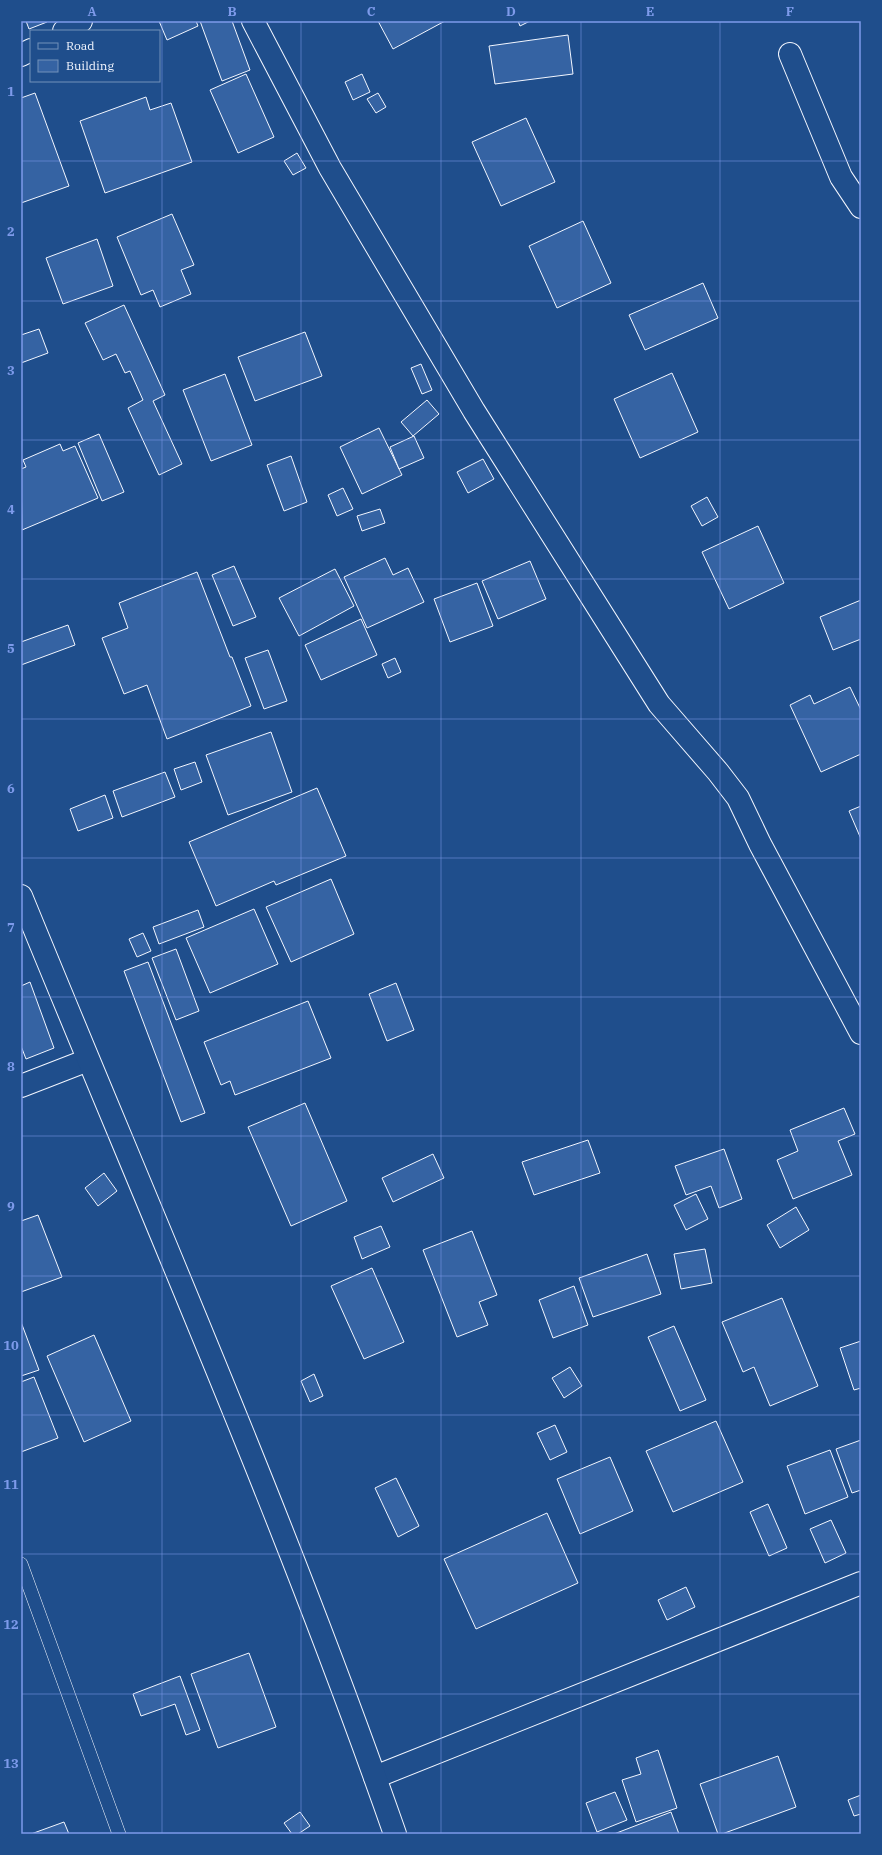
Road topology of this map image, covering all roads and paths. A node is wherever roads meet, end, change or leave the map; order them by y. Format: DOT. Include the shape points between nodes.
graph roads {
  1 [pos="81,21"];
  2 [pos="253,21"];
  3 [pos="66,30"];
  4 [pos="30,50"];
  5 [pos="790,54"];
  6 [pos="21,55"];
  7 [pos="861,207"];
  8 [pos="21,896"];
  9 [pos="861,1033"];
  10 [pos="88,1060"];
  11 [pos="21,1086"];
  12 [pos="21,1564"];
  13 [pos="861,1583"];
  14 [pos="375,1777"];
  15 [pos="119,1834"];
  16 [pos="395,1834"];
  1 -- 3 [label="street"];
  2 -- 9 [label="street" via="330,168 478,417 659,704 738,798"];
  4 -- 6 [label="street"];
  5 -- 7 [label="street" via="841,177"];
  8 -- 10 [label="street"];
  10 -- 11 [label="street"];
  10 -- 14 [label="street" via="270,1502"];
  12 -- 15 [label="lane"];
  13 -- 14 [label="street"];
  14 -- 16 [label="street"];
}
